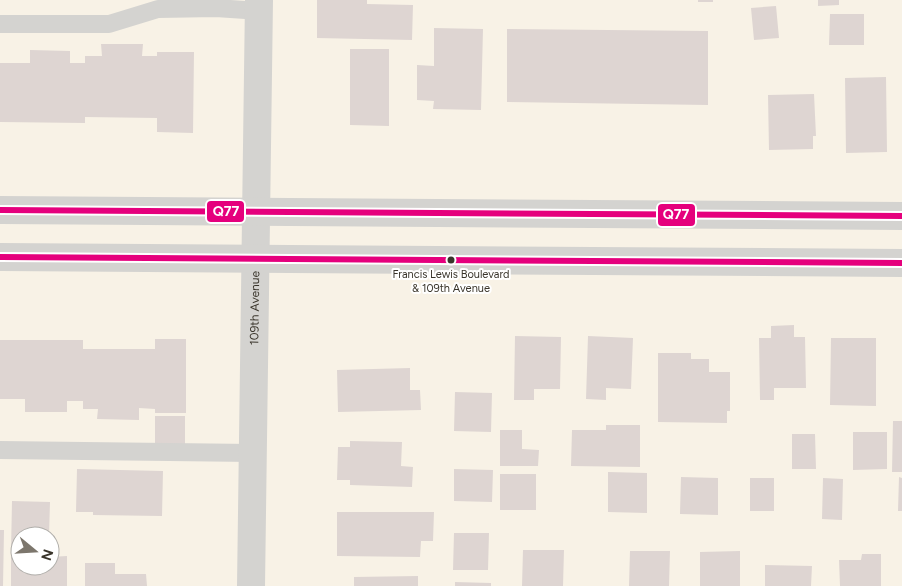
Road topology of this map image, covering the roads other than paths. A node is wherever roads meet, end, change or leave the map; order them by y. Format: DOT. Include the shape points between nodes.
graph roads {
  1 [pos="259,5"];
  2 [pos="0,24"];
  3 [pos="0,210"];
  4 [pos="255,212"];
  5 [pos="902,216"];
  6 [pos="0,256"];
  7 [pos="254,257"];
  8 [pos="902,263"];
  9 [pos="0,450"];
  10 [pos="253,453"];
  11 [pos="251,586"];
  1 -- 2 [label="lane" via="158,9 109,24"];
  1 -- 4 [label="main road, 109th Avenue"];
  3 -- 4 [label="main road"];
  4 -- 5 [label="main road"];
  4 -- 7 [label="main road, 109th Avenue"];
  6 -- 7 [label="main road"];
  7 -- 8 [label="main road"];
  7 -- 10 [label="main road, 109th Avenue"];
  9 -- 10 [label="lane"];
  10 -- 11 [label="main road, 109th Avenue"];
}
